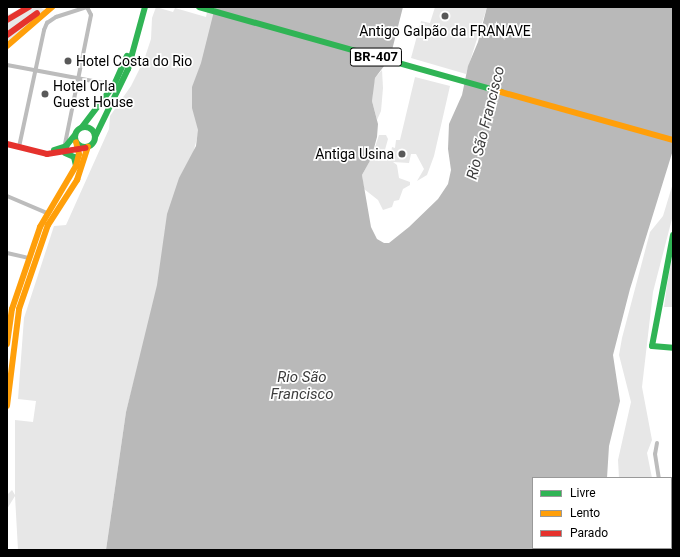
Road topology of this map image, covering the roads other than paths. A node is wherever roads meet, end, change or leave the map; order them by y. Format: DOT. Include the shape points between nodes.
graph roads {
  1 [pos="20,7"];
  2 [pos="29,7"];
  3 [pos="51,7"];
  4 [pos="139,7"];
  5 [pos="145,7"];
  6 [pos="199,7"];
  7 [pos="7,13"];
  8 [pos="7,20"];
  9 [pos="7,35"];
  10 [pos="7,46"];
  11 [pos="7,65"];
  12 [pos="35,69"];
  13 [pos="78,77"];
  14 [pos="114,85"];
  15 [pos="554,107"];
  16 [pos="616,124"];
  17 [pos="82,127"];
  18 [pos="95,137"];
  19 [pos="673,140"];
  20 [pos="7,142"];
  21 [pos="76,143"];
  22 [pos="19,146"];
  23 [pos="87,147"];
  24 [pos="64,150"];
  25 [pos="76,166"];
  26 [pos="7,196"];
  27 [pos="47,213"];
  28 [pos="673,235"];
  29 [pos="7,253"];
  30 [pos="29,258"];
  31 [pos="7,344"];
  32 [pos="673,348"];
  33 [pos="7,406"];
  34 [pos="657,443"];
  35 [pos="659,477"];
  1 -- 7 [label="main road"];
  2 -- 8 [label="main road"];
  3 -- 9 [label="main road" via="36,13"];
  3 -- 10 [label="main road"];
  4 -- 14 [label="main road" via="131,42"];
  5 -- 18 [label="main road" via="128,69"];
  6 -- 15 [label="main road, BR-407"];
  11 -- 12 [label="street"];
  12 -- 13 [label="street"];
  12 -- 13 [label="street" via="44,30 51,20 88,8 90,15"];
  12 -- 22 [label="street"];
  13 -- 14 [label="street"];
  13 -- 24 [label="street"];
  14 -- 17 [label="main road"];
  15 -- 16 [label="main road, BR-407" via="561,114 606,126"];
  15 -- 16 [label="main road, BR-407" via="564,105 610,117"];
  16 -- 19 [label="main road, BR-407"];
  17 -- 18 [label="main road" via="91,128"];
  17 -- 21 [label="main road"];
  18 -- 23 [label="main road" via="94,143"];
  20 -- 22 [label="main road"];
  21 -- 23 [label="main road"];
  21 -- 24 [label="main road"];
  21 -- 24 [label="main road"];
  21 -- 25 [label="main road"];
  22 -- 24 [label="main road" via="47,154"];
  23 -- 33 [label="main road" via="86,162 77,180 48,224 19,309"];
  24 -- 25 [label="main road" via="74,157"];
  25 -- 27 [label="main road" via="63,192"];
  26 -- 27 [label="street"];
  27 -- 30 [label="main road"];
  28 -- 32 [label="main road" via="652,346"];
  29 -- 30 [label="street"];
  30 -- 31 [label="main road" via="12,309"];
  34 -- 35 [label="street" via="655,454"];
}
